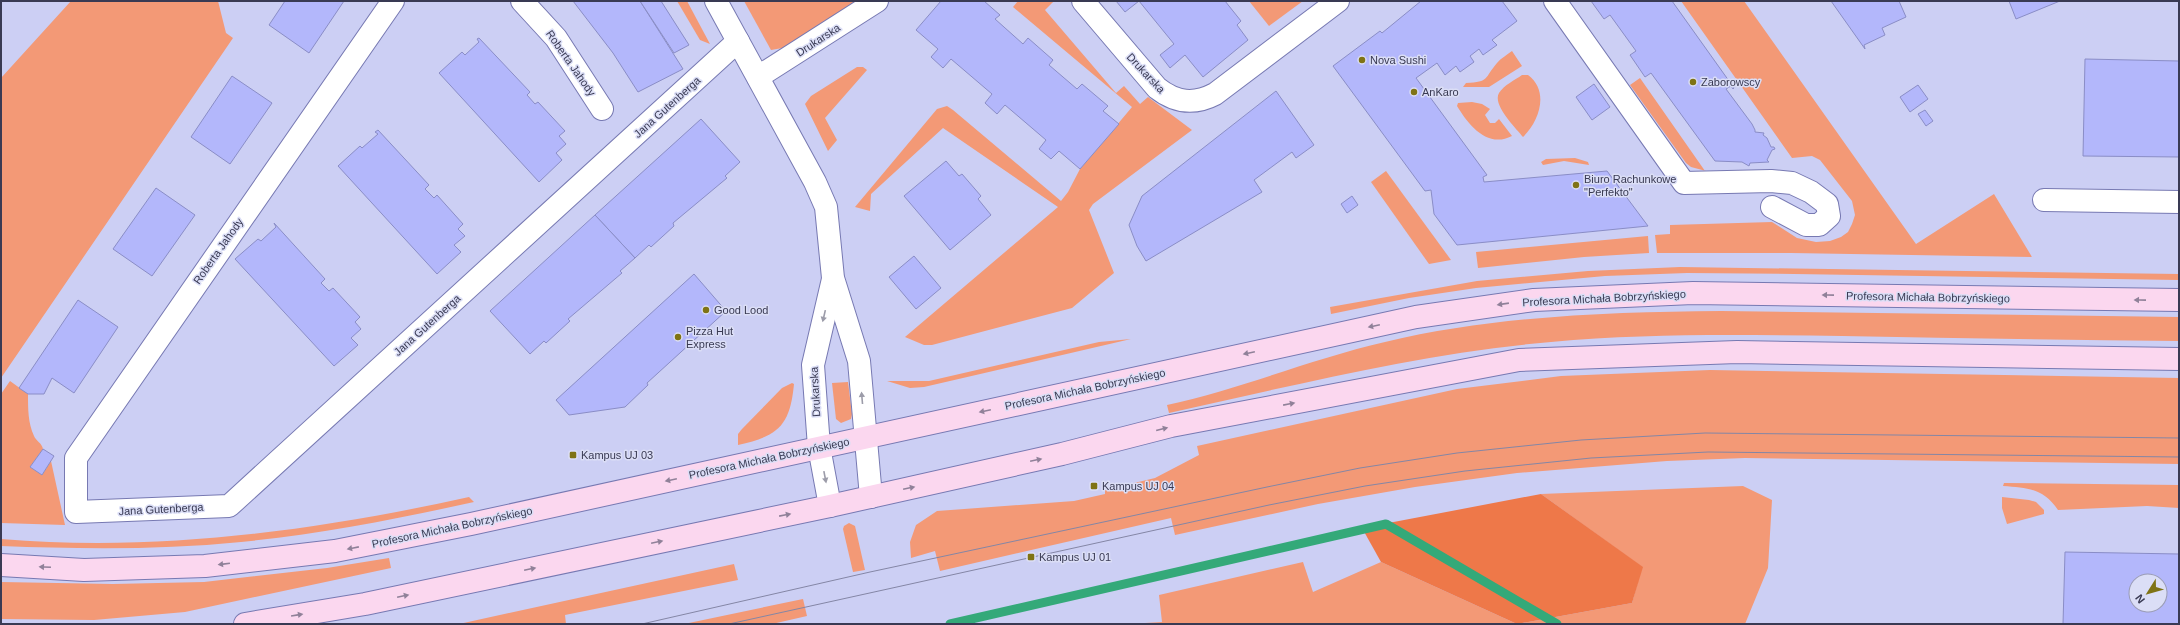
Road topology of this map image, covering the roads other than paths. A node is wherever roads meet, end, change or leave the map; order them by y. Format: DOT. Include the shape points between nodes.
graph roads {
  1 [pos="393,1"];
  2 [pos="522,1"];
  3 [pos="716,1"];
  4 [pos="877,1"];
  5 [pos="1083,1"];
  6 [pos="1338,1"];
  7 [pos="1555,1"];
  8 [pos="738,41"];
  9 [pos="758,77"];
  10 [pos="602,109"];
  11 [pos="2044,200"];
  12 [pos="2179,202"];
  13 [pos="1772,207"];
  14 [pos="833,278"];
  15 [pos="2179,300"];
  16 [pos="2179,359"];
  17 [pos="865,437"];
  18 [pos="819,447"];
  19 [pos="871,497"];
  20 [pos="830,506"];
  21 [pos="76,512"];
  22 [pos="1,565"];
  23 [pos="245,624"];
  1 -- 21 [label="street, Roberta Jahody" via="76,458"];
  2 -- 10 [label="street, Roberta Jahody" via="556,38"];
  3 -- 8 [label="street, Drukarska"];
  4 -- 9 [label="street, Drukarska"];
  5 -- 6 [label="street, Drukarska" via="1157,88 1183,102 1204,99 1215,94"];
  7 -- 13 [label="street" via="1684,183 1792,183 1811,192 1827,204 1829,216 1819,225 1806,225"];
  8 -- 9 [label="street, Drukarska"];
  8 -- 21 [label="street, Jana Gutenberga" via="229,506"];
  9 -- 14 [label="street, Drukarska" via="826,207"];
  11 -- 12 [label="street"];
  17 -- 14 [label="street, Drukarska, one-way" via="859,361"];
  14 -- 18 [label="street, Drukarska, one-way" via="813,364"];
  15 -- 17 [label="main road, Profesora Michała Bobrzyńskiego, one-way" via="1693,293 1534,300 1416,317"];
  19 -- 16 [label="main road, one-way" via="1062,454 1171,426 1519,360 1737,352"];
  17 -- 18 [label="main road, Profesora Michała Bobrzyńskiego"];
  17 -- 19 [label="street, Drukarska"];
  18 -- 20 [label="street, Drukarska, one-way"];
  18 -- 22 [label="main road, Profesora Michała Bobrzyńskiego, one-way" via="471,524 335,551 205,566 84,570"];
  19 -- 20 [label="main road"];
  23 -- 20 [label="main road, one-way" via="365,604"];
}
